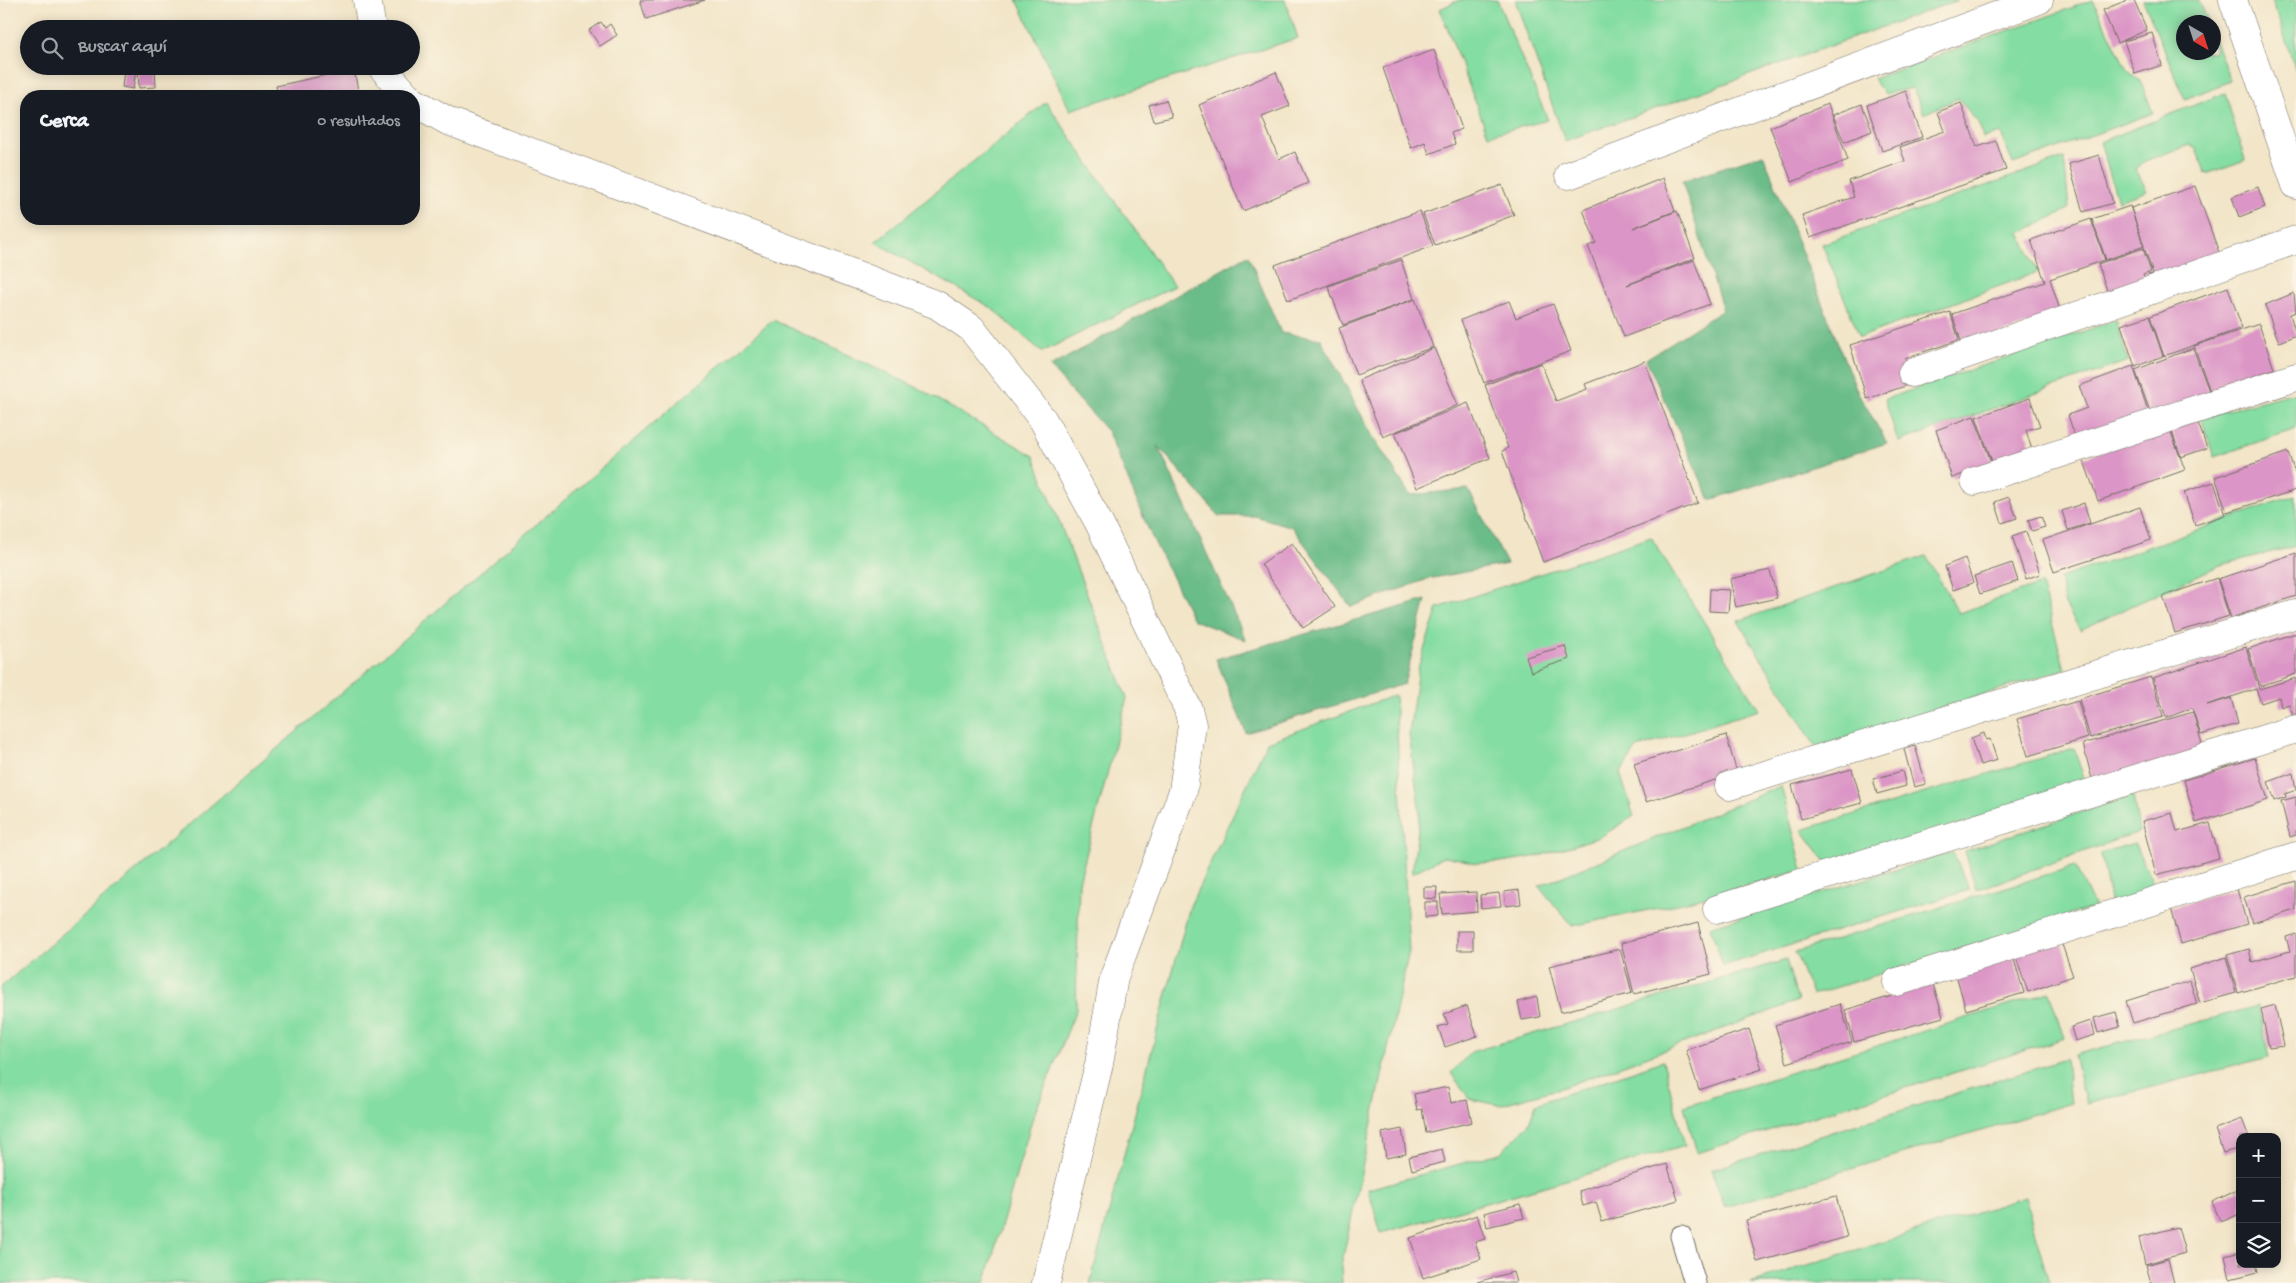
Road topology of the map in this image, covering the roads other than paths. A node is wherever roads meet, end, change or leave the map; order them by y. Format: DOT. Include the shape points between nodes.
graph roads {
  1 [pos="367,0"];
  2 [pos="2039,0"];
  3 [pos="2233,0"];
  4 [pos="370,20"];
  5 [pos="389,75"];
  6 [pos="403,90"];
  7 [pos="420,105"];
  8 [pos="1569,175"];
  9 [pos="2296,186"];
  10 [pos="2296,240"];
  11 [pos="1912,373"];
  12 [pos="2296,377"];
  13 [pos="1975,481"];
  14 [pos="2296,614"];
  15 [pos="2296,729"];
  16 [pos="1729,786"];
  17 [pos="2296,856"];
  18 [pos="1717,909"];
  19 [pos="1897,982"];
  20 [pos="1681,1236"];
  21 [pos="1046,1283"];
  22 [pos="1695,1283"];
  1 -- 4 [label="street"];
  2 -- 8 [label="street"];
  3 -- 9 [label="street"];
  5 -- 6 [label="street"];
  7 -- 21 [label="street" via="448,120 937,305 970,328 1043,420 1099,523 1188,709 1192,725 1182,791 1114,977 1099,1064"];
  10 -- 11 [label="street"];
  12 -- 13 [label="street"];
  14 -- 16 [label="street"];
  15 -- 18 [label="street"];
  17 -- 19 [label="street"];
  20 -- 22 [label="lane"];
}
